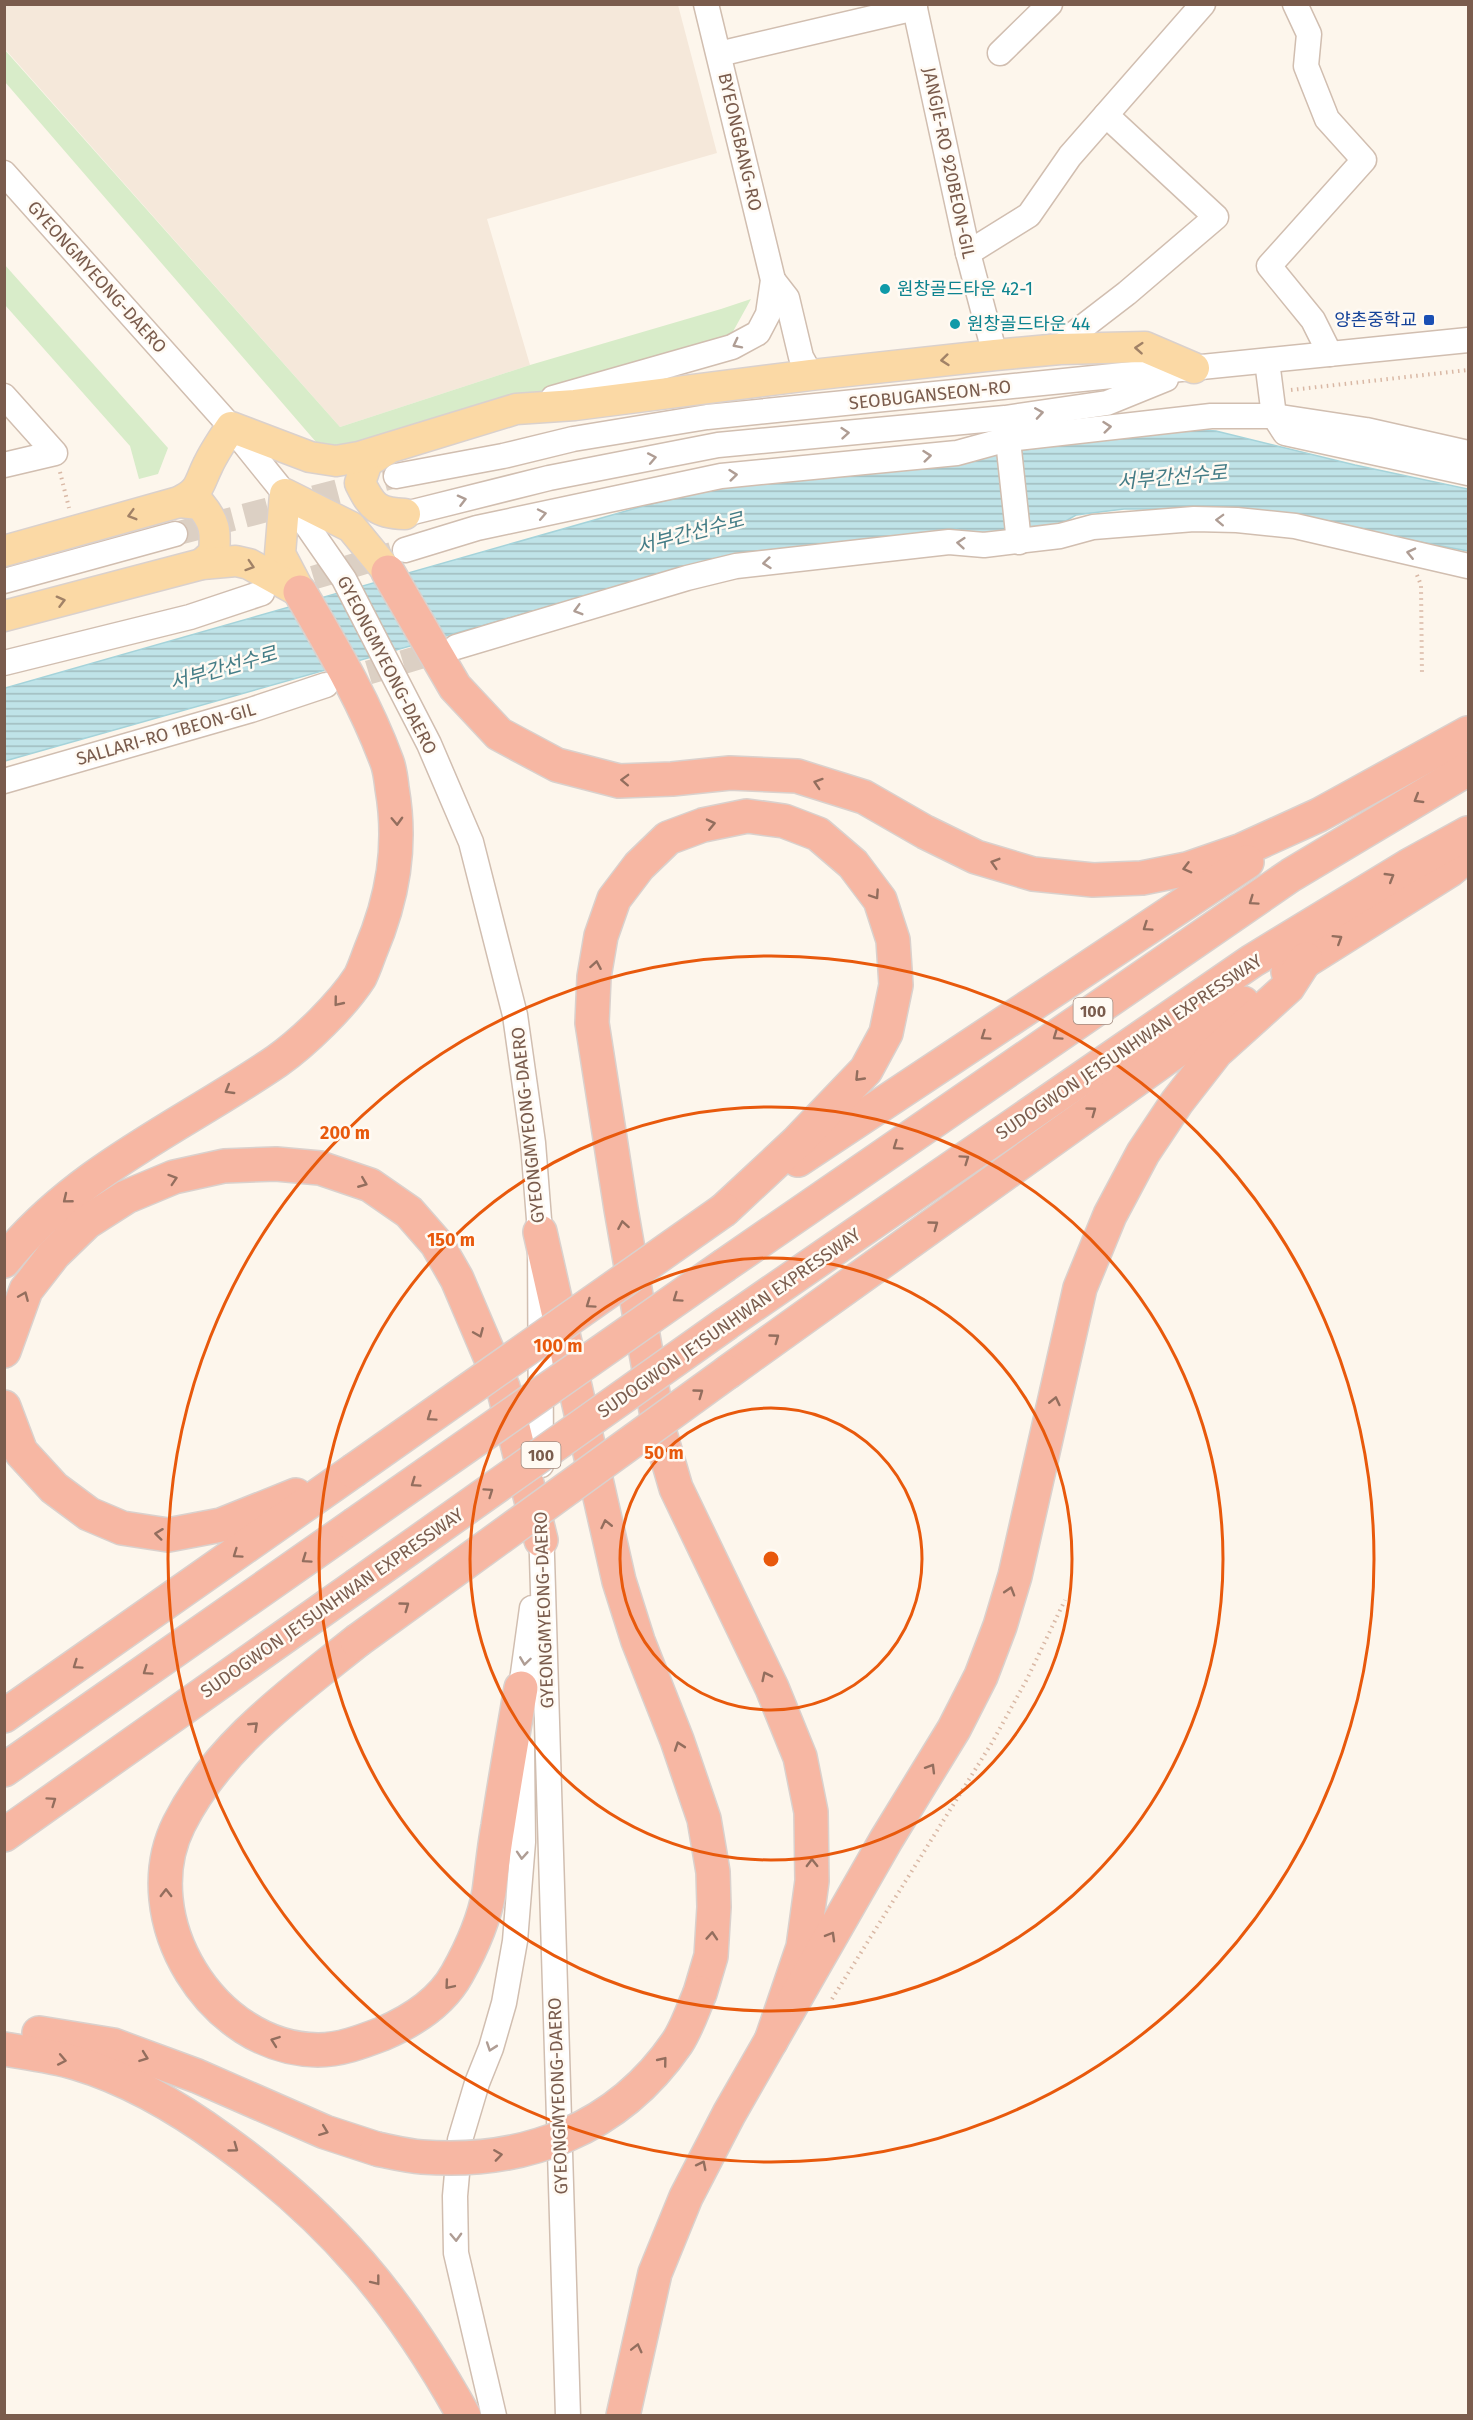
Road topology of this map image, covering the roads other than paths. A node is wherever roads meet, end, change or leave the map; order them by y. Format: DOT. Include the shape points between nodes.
graph roads {
  1 [pos="706,4"];
  2 [pos="1050,4"];
  3 [pos="1203,4"];
  4 [pos="1295,4"];
  5 [pos="915,6"];
  6 [pos="1000,53"];
  7 [pos="719,54"];
  8 [pos="1106,115"];
  9 [pos="4,173"];
  10 [pos="968,253"];
  11 [pos="773,280"];
  12 [pos="1464,334"];
  13 [pos="1060,349"];
  14 [pos="1330,354"];
  15 [pos="996,355"];
  16 [pos="1267,361"];
  17 [pos="1194,368"];
  18 [pos="811,375"];
  19 [pos="4,396"];
  20 [pos="516,409"];
  21 [pos="1274,416"];
  22 [pos="231,427"];
  23 [pos="1008,436"];
  24 [pos="391,446"];
  25 [pos="1468,453"];
  26 [pos="4,465"];
  27 [pos="1468,473"];
  28 [pos="396,476"];
  29 [pos="285,494"];
  30 [pos="179,502"];
  31 [pos="405,514"];
  32 [pos="175,534"];
  33 [pos="1019,539"];
  34 [pos="4,551"];
  35 [pos="396,561"];
  36 [pos="202,564"];
  37 [pos="1468,566"];
  38 [pos="4,581"];
  39 [pos="300,592"];
  40 [pos="262,593"];
  41 [pos="4,616"];
  42 [pos="442,646"];
  43 [pos="4,663"];
  44 [pos="336,678"];
  45 [pos="1468,733"];
  46 [pos="1468,769"];
  47 [pos="4,781"];
  48 [pos="1319,815"];
  49 [pos="1468,833"];
  50 [pos="1468,855"];
  51 [pos="1306,959"];
  52 [pos="724,1210"];
  53 [pos="540,1232"];
  54 [pos="4,1261"];
  55 [pos="4,1351"];
  56 [pos="4,1407"];
  57 [pos="353,1471"];
  58 [pos="541,1540"];
  59 [pos="521,1688"];
  60 [pos="4,1716"];
  61 [pos="4,1770"];
  62 [pos="4,1835"];
  63 [pos="4,2034"];
  64 [pos="771,2041"];
  65 [pos="4,2049"];
  66 [pos="464,2415"];
  67 [pos="494,2415"];
  68 [pos="568,2415"];
  69 [pos="622,2415"];
  1 -- 7 [label="street, BYEONGBANG-RO"];
  2 -- 6 [label="street"];
  3 -- 8 [label="street"];
  4 -- 14 [label="street" via="1309,34 1306,66 1327,119 1365,160 1269,266 1313,320"];
  5 -- 7 [label="street"];
  5 -- 10 [label="street, JANGJE-RO 920BEON-GIL"];
  7 -- 11 [label="street, BYEONGBANG-RO"];
  8 -- 10 [label="street" via="1070,156 1029,215"];
  8 -- 13 [label="street" via="1216,217"];
  9 -- 22 [label="street, GYEONGMYEONG-DAERO"];
  10 -- 15 [label="street, JANGJE-RO 920BEON-GIL"];
  11 -- 18 [label="street" via="787,298 801,357"];
  11 -- 20 [label="street, one-way" via="768,314 758,333 732,347"];
  12 -- 14 [label="street, SEOBUGANSEON-RO"];
  13 -- 15 [label="main road"];
  17 -- 13 [label="main road, one-way" via="1145,347"];
  14 -- 16 [label="street, SEOBUGANSEON-RO"];
  15 -- 18 [label="main road, one-way"];
  16 -- 17 [label="street, SEOBUGANSEON-RO"];
  16 -- 21 [label="street"];
  23 -- 17 [label="street, one-way"];
  17 -- 28 [label="street, SEOBUGANSEON-RO" via="706,417 573,439"];
  18 -- 20 [label="main road"];
  19 -- 26 [label="street" via="55,453"];
  20 -- 24 [label="main road"];
  23 -- 21 [label="street, one-way" via="1211,416"];
  21 -- 25 [label="street" via="1366,430"];
  21 -- 27 [label="street" via="1286,433"];
  22 -- 24 [label="main road" via="310,457 336,461 359,458"];
  22 -- 29 [label="street, GYEONGMYEONG-DAERO"];
  22 -- 30 [label="main road" via="194,494"];
  31 -- 23 [label="street, one-way" via="549,478 718,445"];
  23 -- 33 [label="street"];
  35 -- 23 [label="street, one-way" via="477,528 721,476 957,453"];
  24 -- 31 [label="main road" via="367,462 360,483 370,504 386,513"];
  29 -- 35 [label="main road" via="351,527"];
  29 -- 39 [label="main road" via="280,554"];
  29 -- 53 [label="street, GYEONGMYEONG-DAERO" via="344,579 429,744 471,842 515,1015 533,1143"];
  30 -- 34 [label="main road, one-way"];
  30 -- 36 [label="main road" via="200,504 210,515 216,532 214,553"];
  31 -- 35 [label="main road" via="384,532 381,541"];
  32 -- 38 [label="street"];
  37 -- 33 [label="street, one-way" via="1295,526 1237,520 1194,519 1093,527 1060,536"];
  33 -- 42 [label="street, one-way" via="984,545 949,542 736,566"];
  35 -- 42 [label="highway"];
  36 -- 39 [label="main road, one-way" via="249,564"];
  41 -- 36 [label="main road, one-way"];
  39 -- 44 [label="highway"];
  40 -- 43 [label="street" via="189,617"];
  48 -- 42 [label="highway, one-way" via="1242,850 1187,869 1142,878 1094,880 1033,874 976,857 864,797 797,776 730,773 619,781 557,765 499,734 455,687"];
  44 -- 47 [label="street, SALLARI-RO 1BEON-GIL" via="251,710"];
  44 -- 54 [label="highway, one-way" via="388,763 398,819 395,870 382,923 360,976 323,1022 279,1060 128,1152 66,1199 24,1236"];
  45 -- 48 [label="highway"];
  46 -- 61 [label="highway, 100, one-way, bridge" via="1290,875"];
  48 -- 52 [label="highway, one-way"];
  62 -- 49 [label="highway, SUDOGWON JE1SUNHWAN EXPRESSWAY / 100, one-way, bridge" via="727,1323 1252,961"];
  51 -- 50 [label="highway, one-way"];
  59 -- 51 [label="highway, one-way, bridge" via="488,1895 476,1934 456,1976 430,2008 392,2030 352,2046 318,2050 285,2045 253,2033 226,2013 193,1977 176,1944 166,1902 166,1865 178,1826 202,1786 241,1739 357,1641"];
  64 -- 51 [label="highway, one-way" via="954,1729 981,1676 1015,1576 1080,1288 1110,1215 1143,1153 1177,1102 1216,1052 1288,987"];
  52 -- 57 [label="highway, one-way, bridge"];
  64 -- 52 [label="highway, one-way" via="803,1947 812,1881 811,1812 800,1757 676,1488 660,1433 592,1023 601,936 614,899 639,866 668,838 703,825 747,816 784,822 818,834 853,864 880,900 893,940 896,985 886,1034 866,1070"];
  53 -- 58 [label="street, GYEONGMYEONG-DAERO"];
  63 -- 53 [label="highway, one-way, bridge" via="38,2033 113,2045 197,2076 325,2132 377,2149 421,2157 474,2158 528,2150 606,2116 649,2078 678,2041 700,1993 711,1956 713,1872 704,1819 619,1581"];
  55 -- 58 [label="highway, one-way" via="26,1290 47,1263 87,1222 126,1197 174,1177 224,1166 276,1164 320,1168 370,1185 409,1212 437,1244 457,1279 503,1388"];
  57 -- 56 [label="highway, one-way" via="222,1525 168,1535 122,1528 89,1514 54,1488 21,1452"];
  57 -- 60 [label="highway, one-way"];
  58 -- 59 [label="street, one-way"];
  58 -- 68 [label="street, GYEONGMYEONG-DAERO"];
  59 -- 67 [label="street, one-way" via="523,1842 515,1941 492,2048 460,2140 455,2196 456,2253"];
  69 -- 64 [label="highway, one-way" via="655,2273 686,2196"];
  65 -- 66 [label="highway, one-way" via="75,2062 133,2085 190,2116 282,2184 369,2273 435,2362"];
}
